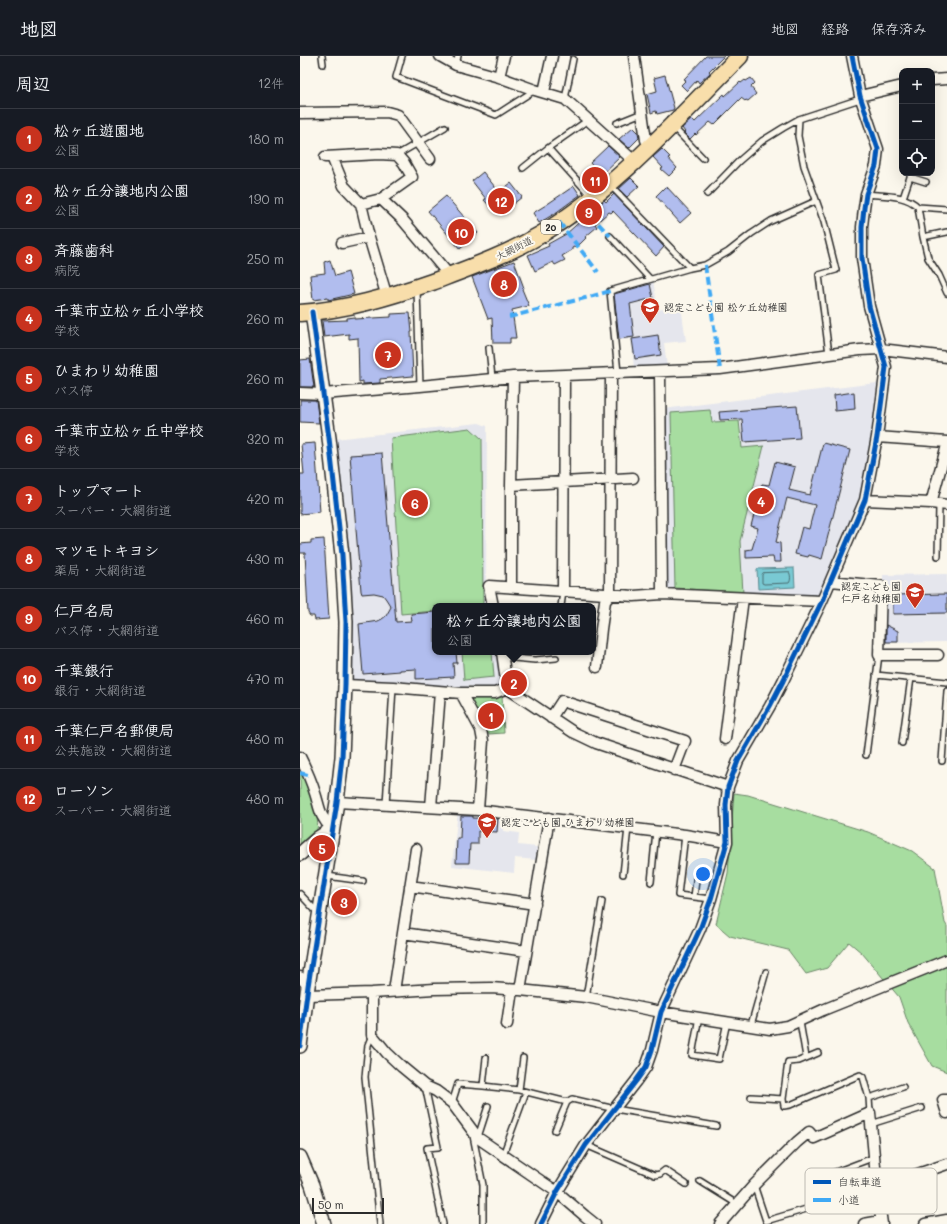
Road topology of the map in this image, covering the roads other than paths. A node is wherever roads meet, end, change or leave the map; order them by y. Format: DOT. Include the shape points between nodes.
graph roads {
  1 [pos="322,56"];
  2 [pos="402,56"];
  3 [pos="440,56"];
  4 [pos="504,56"];
  5 [pos="552,56"];
  6 [pos="634,56"];
  7 [pos="740,56"];
  8 [pos="852,56"];
  9 [pos="573,59"];
  10 [pos="457,60"];
  11 [pos="323,64"];
  12 [pos="499,77"];
  13 [pos="947,79"];
  14 [pos="935,80"];
  15 [pos="899,87"];
  16 [pos="539,91"];
  17 [pos="860,97"];
  18 [pos="565,99"];
  19 [pos="300,113"];
  20 [pos="643,113"];
  21 [pos="799,119"];
  22 [pos="588,120"];
  23 [pos="617,123"];
  24 [pos="671,125"];
  25 [pos="445,127"];
  26 [pos="417,142"];
  27 [pos="652,144"];
  28 [pos="548,148"];
  29 [pos="397,155"];
  30 [pos="703,158"];
  31 [pos="430,159"];
  32 [pos="634,161"];
  33 [pos="523,168"];
  34 [pos="926,182"];
  35 [pos="613,188"];
  36 [pos="706,194"];
  37 [pos="866,194"];
  38 [pos="593,198"];
  39 [pos="903,198"];
  40 [pos="381,200"];
  41 [pos="816,201"];
  42 [pos="361,204"];
  43 [pos="918,207"];
  44 [pos="947,210"];
  45 [pos="947,232"];
  46 [pos="610,236"];
  47 [pos="369,237"];
  48 [pos="923,237"];
  49 [pos="342,244"];
  50 [pos="690,268"];
  51 [pos="449,276"];
  52 [pos="650,279"];
  53 [pos="417,287"];
  54 [pos="947,293"];
  55 [pos="387,297"];
  56 [pos="306,313"];
  57 [pos="489,348"];
  58 [pos="882,349"];
  59 [pos="829,354"];
  60 [pos="947,357"];
  61 [pos="660,372"];
  62 [pos="615,373"];
  63 [pos="564,376"];
  64 [pos="513,377"];
  65 [pos="492,378"];
  66 [pos="420,386"];
  67 [pos="300,393"];
  68 [pos="323,394"];
  69 [pos="877,437"];
  70 [pos="947,442"];
  71 [pos="947,445"];
  72 [pos="633,478"];
  73 [pos="612,480"];
  74 [pos="563,482"];
  75 [pos="511,485"];
  76 [pos="865,500"];
  77 [pos="939,504"];
  78 [pos="938,556"];
  79 [pos="831,581"];
  80 [pos="511,587"];
  81 [pos="563,592"];
  82 [pos="662,594"];
  83 [pos="610,595"];
  84 [pos="743,598"];
  85 [pos="822,601"];
  86 [pos="491,603"];
  87 [pos="561,603"];
  88 [pos="502,655"];
  89 [pos="508,655"];
  90 [pos="879,655"];
  91 [pos="938,655"];
  92 [pos="556,658"];
  93 [pos="597,667"];
  94 [pos="876,675"];
  95 [pos="911,678"];
  96 [pos="947,682"];
  97 [pos="345,685"];
  98 [pos="393,687"];
  99 [pos="507,688"];
  100 [pos="947,691"];
  101 [pos="440,692"];
  102 [pos="461,693"];
  103 [pos="551,718"];
  104 [pos="725,739"];
  105 [pos="902,743"];
  106 [pos="866,755"];
  107 [pos="300,757"];
  108 [pos="942,761"];
  109 [pos="674,770"];
  110 [pos="728,787"];
  111 [pos="337,802"];
  112 [pos="386,805"];
  113 [pos="431,807"];
  114 [pos="478,810"];
  115 [pos="549,818"];
  116 [pos="628,828"];
  117 [pos="332,829"];
  118 [pos="656,831"];
  119 [pos="685,835"];
  120 [pos="727,842"];
  121 [pos="416,850"];
  122 [pos="300,854"];
  123 [pos="697,872"];
  124 [pos="623,874"];
  125 [pos="326,875"];
  126 [pos="363,881"];
  127 [pos="651,882"];
  128 [pos="410,886"];
  129 [pos="300,894"];
  130 [pos="694,897"];
  131 [pos="711,899"];
  132 [pos="602,901"];
  133 [pos="534,904"];
  134 [pos="320,915"];
  135 [pos="403,933"];
  136 [pos="526,950"];
  137 [pos="947,960"];
  138 [pos="766,972"];
  139 [pos="305,986"];
  140 [pos="516,990"];
  141 [pos="394,991"];
  142 [pos="372,993"];
  143 [pos="586,997"];
  144 [pos="662,1012"];
  145 [pos="699,1017"];
  146 [pos="728,1021"];
  147 [pos="800,1022"];
  148 [pos="507,1024"];
  149 [pos="750,1025"];
  150 [pos="372,1035"];
  151 [pos="300,1046"];
  152 [pos="818,1053"];
  153 [pos="806,1057"];
  154 [pos="486,1058"];
  155 [pos="523,1058"];
  156 [pos="425,1086"];
  157 [pos="483,1086"];
  158 [pos="903,1087"];
  159 [pos="519,1090"];
  160 [pos="526,1092"];
  161 [pos="751,1097"];
  162 [pos="869,1098"];
  163 [pos="783,1099"];
  164 [pos="947,1100"];
  165 [pos="567,1102"];
  166 [pos="452,1104"];
  167 [pos="488,1106"];
  168 [pos="922,1108"];
  169 [pos="615,1109"];
  170 [pos="870,1113"];
  171 [pos="947,1113"];
  172 [pos="871,1124"];
  173 [pos="716,1126"];
  174 [pos="555,1130"];
  175 [pos="475,1134"];
  176 [pos="586,1146"];
  177 [pos="503,1155"];
  178 [pos="300,1157"];
  179 [pos="875,1157"];
  180 [pos="947,1164"];
  181 [pos="846,1168"];
  182 [pos="876,1168"];
  183 [pos="935,1168"];
  184 [pos="700,1182"];
  185 [pos="686,1184"];
  186 [pos="754,1185"];
  187 [pos="557,1192"];
  188 [pos="737,1204"];
  189 [pos="805,1209"];
  190 [pos="584,1220"];
  191 [pos="947,1220"];
  192 [pos="882,1222"];
  193 [pos="324,1224"];
  194 [pos="380,1224"];
  195 [pos="443,1224"];
  196 [pos="483,1224"];
  197 [pos="541,1224"];
  198 [pos="596,1224"];
  199 [pos="720,1224"];
  200 [pos="864,1224"];
  201 [pos="925,1224"];
  1 -- 11 [label="lane"];
  2 -- 16 [label="lane" via="396,77 496,115"];
  3 -- 10 [label="street"];
  4 -- 12 [label="street"];
  5 -- 16 [label="street"];
  6 -- 20 [label="street"];
  7 -- 24 [label="main road, 大網街道 / 20"];
  8 -- 17 [label="street"];
  9 -- 18 [label="lane"];
  10 -- 12 [label="street"];
  12 -- 16 [label="street"];
  13 -- 14 [label="street"];
  15 -- 17 [label="street"];
  16 -- 18 [label="street"];
  17 -- 21 [label="lane"];
  17 -- 37 [label="street" via="878,148 876,166"];
  18 -- 22 [label="street"];
  19 -- 26 [label="street" via="387,112 398,115"];
  20 -- 23 [label="lane"];
  20 -- 27 [label="street" via="646,140"];
  21 -- 36 [label="lane" via="762,142"];
  21 -- 41 [label="lane" via="798,136 804,166"];
  22 -- 28 [label="lane"];
  22 -- 32 [label="street"];
  24 -- 27 [label="main road, 大網街道 / 20"];
  24 -- 30 [label="lane"];
  25 -- 26 [label="lane"];
  26 -- 29 [label="lane"];
  26 -- 31 [label="street"];
  27 -- 32 [label="main road, 大網街道 / 20"];
  28 -- 33 [label="lane"];
  28 -- 38 [label="lane"];
  29 -- 40 [label="street" via="412,177"];
  29 -- 42 [label="street" via="329,157 344,186"];
  32 -- 38 [label="main road, 大網街道 / 20"];
  34 -- 39 [label="lane" via="910,177"];
  35 -- 50 [label="lane"];
  37 -- 39 [label="lane"];
  37 -- 58 [label="street" via="862,258 869,306"];
  38 -- 51 [label="main road, 大網街道 / 20" via="513,250"];
  39 -- 43 [label="lane"];
  40 -- 42 [label="street"];
  40 -- 51 [label="street" via="402,219"];
  41 -- 50 [label="lane" via="771,221 705,265"];
  41 -- 59 [label="lane" via="836,270 819,275"];
  42 -- 47 [label="street"];
  43 -- 44 [label="lane"];
  43 -- 48 [label="lane"];
  45 -- 48 [label="lane"];
  46 -- 52 [label="lane"];
  47 -- 49 [label="street"];
  47 -- 55 [label="street"];
  48 -- 54 [label="lane" via="928,258"];
  50 -- 52 [label="lane"];
  51 -- 53 [label="main road, 大網街道 / 20"];
  52 -- 62 [label="lane" via="610,291"];
  53 -- 55 [label="main road, 大網街道 / 20"];
  53 -- 66 [label="lane"];
  55 -- 56 [label="main road, 大網街道 / 20"];
  56 -- 68 [label="street"];
  57 -- 65 [label="lane"];
  58 -- 59 [label="street"];
  58 -- 60 [label="street"];
  58 -- 69 [label="street" via="886,367"];
  59 -- 61 [label="street" via="720,369"];
  61 -- 62 [label="street"];
  61 -- 82 [label="street"];
  62 -- 63 [label="street"];
  62 -- 73 [label="street"];
  63 -- 64 [label="street"];
  63 -- 74 [label="street"];
  64 -- 65 [label="street"];
  64 -- 75 [label="street"];
  65 -- 66 [label="street"];
  66 -- 68 [label="street"];
  67 -- 68 [label="street"];
  68 -- 97 [label="street" via="342,555 346,622"];
  69 -- 70 [label="street"];
  69 -- 76 [label="street"];
  71 -- 77 [label="street"];
  72 -- 73 [label="street"];
  73 -- 74 [label="street"];
  73 -- 83 [label="street"];
  74 -- 75 [label="street"];
  74 -- 81 [label="street"];
  75 -- 80 [label="street"];
  76 -- 77 [label="street"];
  76 -- 79 [label="street"];
  77 -- 78 [label="lane"];
  79 -- 85 [label="street"];
  79 -- 90 [label="street" via="881,586"];
  80 -- 81 [label="street"];
  80 -- 86 [label="street" via="488,586"];
  81 -- 83 [label="street"];
  81 -- 87 [label="lane"];
  82 -- 83 [label="street"];
  82 -- 84 [label="street"];
  83 -- 93 [label="street" via="605,601"];
  84 -- 85 [label="street"];
  84 -- 104 [label="street"];
  85 -- 110 [label="street" via="770,706 738,761"];
  88 -- 99 [label="street"];
  89 -- 92 [label="lane" via="535,660"];
  90 -- 91 [label="street"];
  90 -- 94 [label="lane"];
  94 -- 95 [label="lane"];
  94 -- 106 [label="lane"];
  95 -- 96 [label="lane"];
  95 -- 105 [label="lane"];
  97 -- 98 [label="street"];
  97 -- 111 [label="street"];
  98 -- 101 [label="street"];
  98 -- 112 [label="lane"];
  99 -- 102 [label="street" via="495,693"];
  99 -- 103 [label="street"];
  100 -- 108 [label="lane"];
  101 -- 102 [label="street"];
  101 -- 113 [label="street"];
  102 -- 114 [label="street" via="481,730 483,741"];
  103 -- 109 [label="street" via="596,744"];
  103 -- 109 [label="street" via="562,701 685,742"];
  107 -- 117 [label="street" via="321,814"];
  109 -- 110 [label="street"];
  110 -- 120 [label="street"];
  111 -- 112 [label="street"];
  111 -- 117 [label="street"];
  112 -- 113 [label="street"];
  113 -- 114 [label="street"];
  114 -- 115 [label="street"];
  115 -- 116 [label="street"];
  115 -- 133 [label="street"];
  116 -- 118 [label="street"];
  116 -- 124 [label="lane"];
  117 -- 122 [label="street"];
  117 -- 125 [label="street"];
  118 -- 119 [label="street"];
  118 -- 127 [label="lane"];
  119 -- 120 [label="street"];
  119 -- 130 [label="lane" via="678,896"];
  120 -- 131 [label="street"];
  121 -- 128 [label="street"];
  123 -- 130 [label="lane"];
  125 -- 126 [label="lane"];
  125 -- 134 [label="street"];
  128 -- 133 [label="street"];
  128 -- 135 [label="street"];
  129 -- 134 [label="lane"];
  130 -- 131 [label="lane"];
  131 -- 144 [label="street"];
  132 -- 143 [label="lane"];
  133 -- 136 [label="street"];
  134 -- 139 [label="street"];
  135 -- 136 [label="street"];
  135 -- 141 [label="street"];
  136 -- 140 [label="street"];
  137 -- 147 [label="street" via="823,1010"];
  138 -- 149 [label="lane"];
  139 -- 142 [label="street"];
  139 -- 151 [label="street"];
  140 -- 141 [label="street" via="484,988"];
  140 -- 143 [label="street"];
  140 -- 148 [label="street"];
  141 -- 142 [label="street"];
  142 -- 150 [label="street"];
  143 -- 144 [label="street"];
  144 -- 145 [label="street"];
  144 -- 169 [label="street" via="646,1067"];
  145 -- 146 [label="street"];
  145 -- 146 [label="lane" via="692,1055 719,1059"];
  146 -- 149 [label="street"];
  147 -- 149 [label="street" via="770,1028"];
  147 -- 153 [label="lane"];
  150 -- 156 [label="street" via="387,1053"];
  150 -- 194 [label="lane" via="368,1045 365,1077"];
  152 -- 153 [label="lane"];
  153 -- 163 [label="lane" via="788,1062"];
  154 -- 157 [label="lane"];
  155 -- 159 [label="lane"];
  156 -- 166 [label="street"];
  156 -- 195 [label="lane" via="438,1147 427,1148"];
  157 -- 159 [label="lane"];
  157 -- 166 [label="lane" via="458,1084"];
  158 -- 162 [label="lane"];
  159 -- 160 [label="lane"];
  160 -- 165 [label="lane"];
  160 -- 177 [label="lane"];
  161 -- 163 [label="lane"];
  162 -- 163 [label="lane" via="863,1077 860,1075 790,1105 784,1106"];
  162 -- 170 [label="lane"];
  164 -- 171 [label="street" via="943,1100"];
  165 -- 169 [label="lane" via="572,1099"];
  165 -- 174 [label="lane"];
  166 -- 175 [label="street"];
  167 -- 175 [label="lane"];
  168 -- 172 [label="lane"];
  169 -- 173 [label="lane"];
  169 -- 176 [label="street"];
  170 -- 172 [label="street"];
  170 -- 186 [label="street" via="814,1138 809,1132"];
  172 -- 179 [label="street"];
  175 -- 177 [label="street"];
  175 -- 196 [label="lane" via="482,1185"];
  176 -- 185 [label="lane" via="655,1175 665,1170"];
  176 -- 187 [label="street"];
  177 -- 187 [label="street"];
  178 -- 193 [label="street"];
  179 -- 181 [label="lane"];
  179 -- 182 [label="street"];
  180 -- 183 [label="street"];
  184 -- 188 [label="lane"];
  186 -- 188 [label="street"];
  186 -- 189 [label="lane" via="766,1221"];
  187 -- 190 [label="street"];
  187 -- 197 [label="street"];
  188 -- 199 [label="street"];
  190 -- 198 [label="street"];
  191 -- 201 [label="street"];
  192 -- 200 [label="street"];
}
